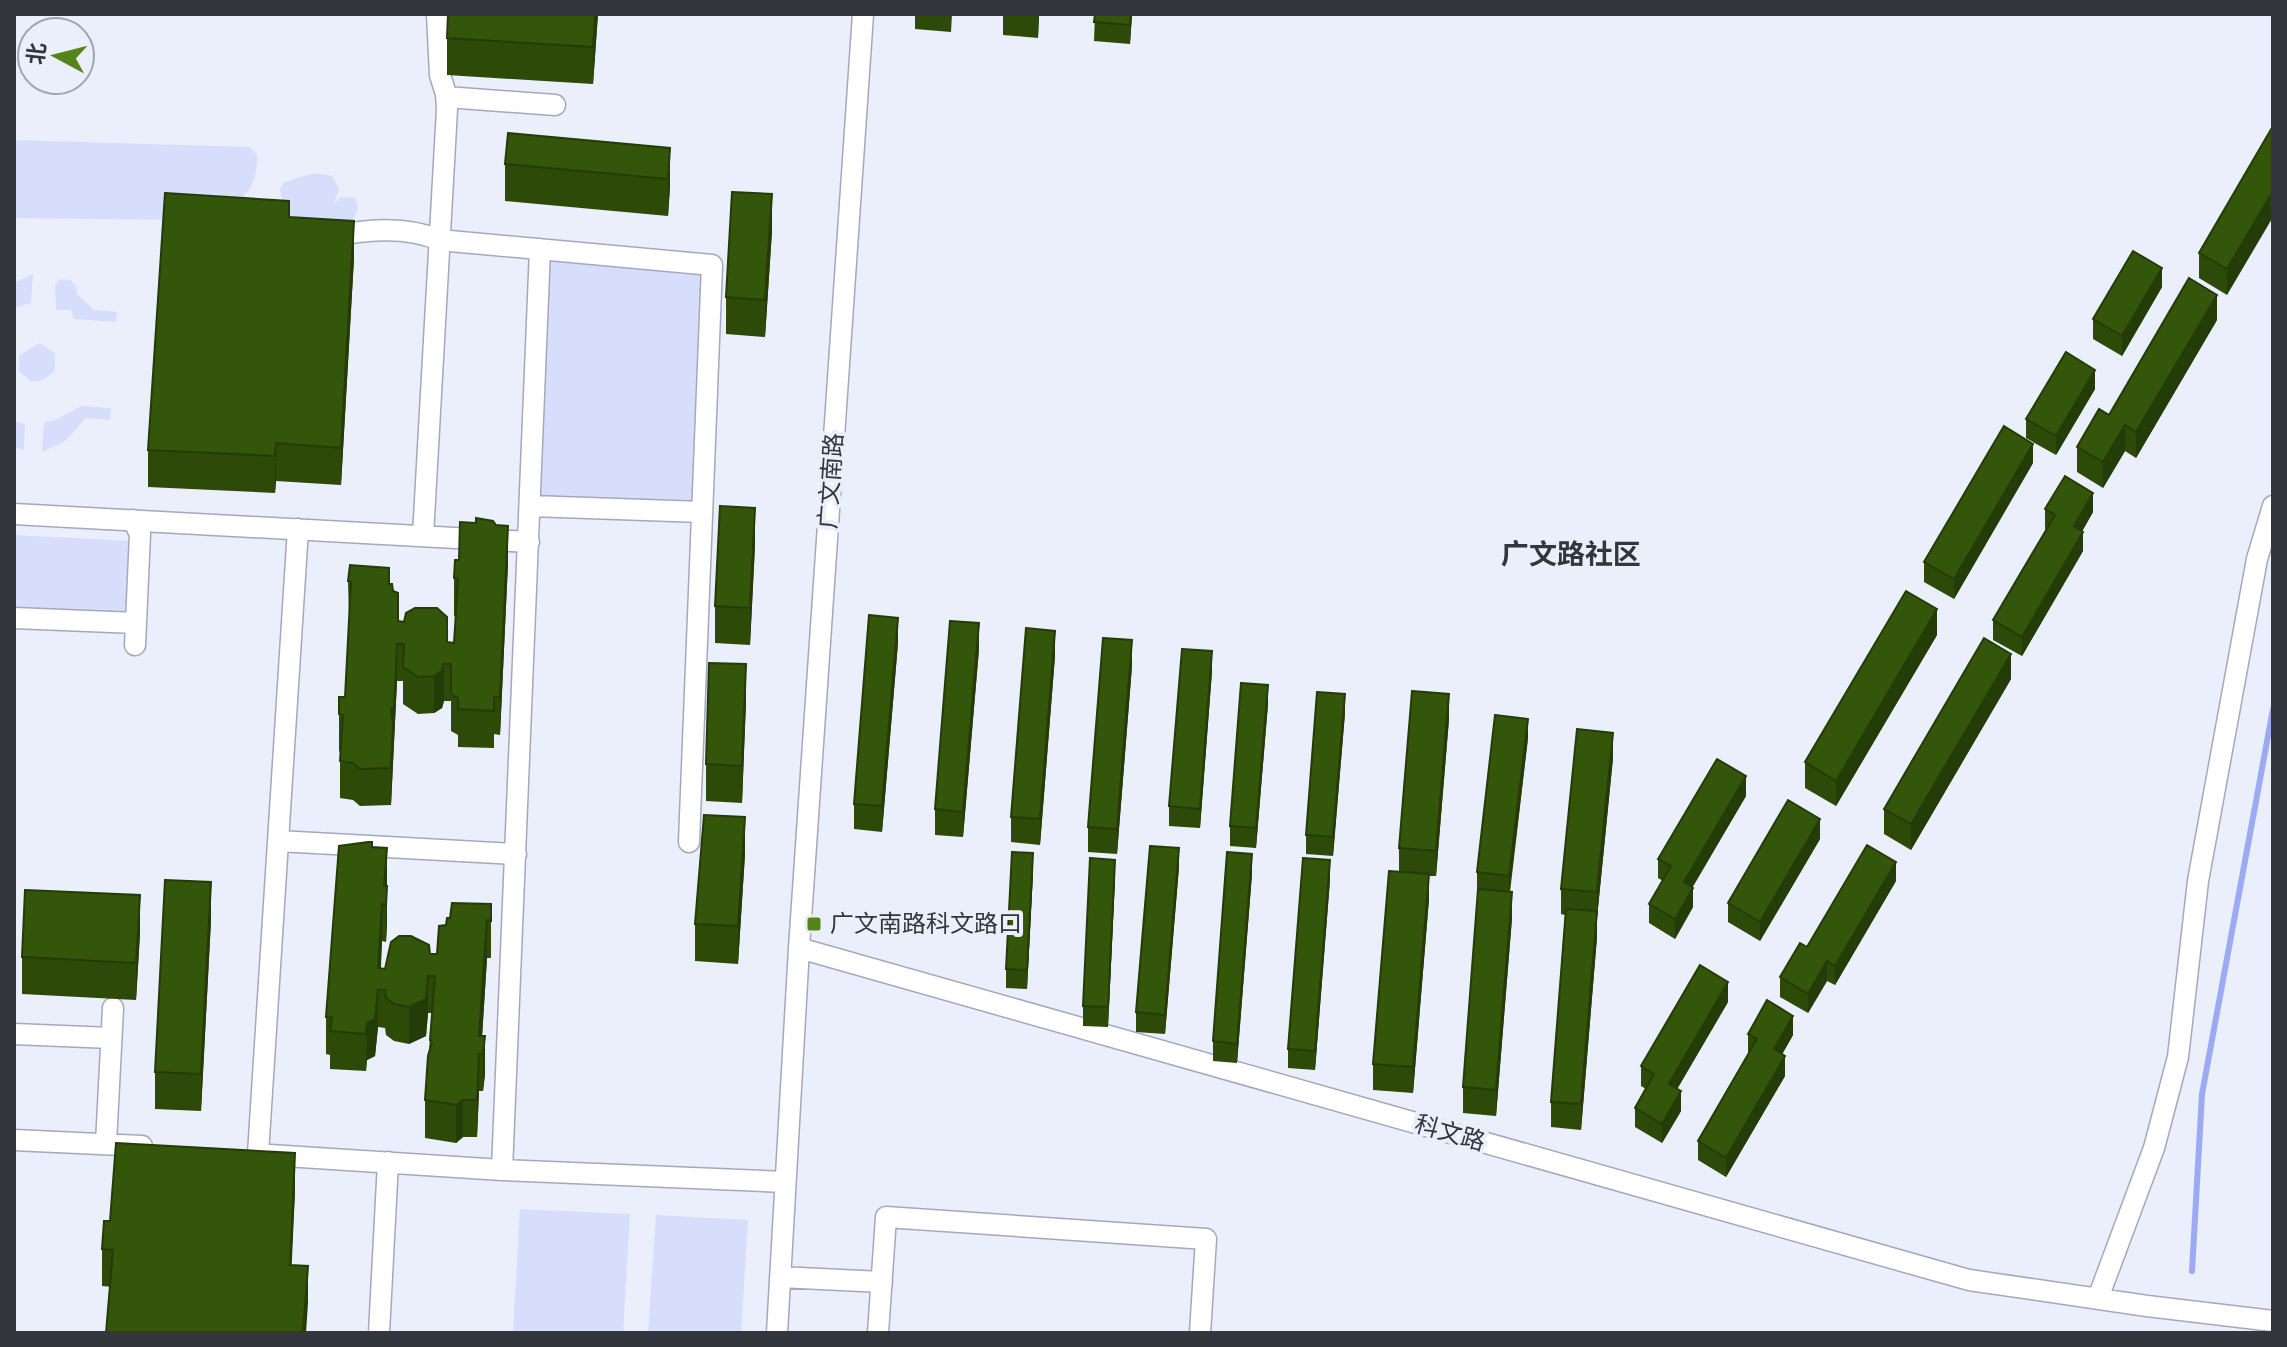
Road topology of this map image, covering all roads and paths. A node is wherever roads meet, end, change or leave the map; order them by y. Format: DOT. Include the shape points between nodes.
graph roads {
  1 [pos="437,14"];
  2 [pos="863,14"];
  3 [pos="446,97"];
  4 [pos="555,105"];
  5 [pos="439,240"];
  6 [pos="312,241"];
  7 [pos="540,249"];
  8 [pos="531,506"];
  9 [pos="2273,506"];
  10 [pos="702,512"];
  11 [pos="14,514"];
  12 [pos="133,520"];
  13 [pos="298,529"];
  14 [pos="423,536"];
  15 [pos="529,542"];
  16 [pos="14,618"];
  17 [pos="136,623"];
  18 [pos="135,645"];
  19 [pos="278,841"];
  20 [pos="689,842"];
  21 [pos="516,854"];
  22 [pos="799,948"];
  23 [pos="113,1008"];
  24 [pos="14,1034"];
  25 [pos="111,1038"];
  26 [pos="14,1140"];
  27 [pos="106,1144"];
  28 [pos="167,1148"];
  29 [pos="388,1162"];
  30 [pos="502,1170"];
  31 [pos="785,1182"];
  32 [pos="780,1277"];
  33 [pos="882,1282"];
  34 [pos="2102,1298"];
  35 [pos="2273,1321"];
  36 [pos="2273,1330"];
  37 [pos="379,1333"];
  38 [pos="777,1333"];
  39 [pos="878,1333"];
  40 [pos="1200,1333"];
  1 -- 3 [label="street"];
  2 -- 22 [label="street, 广文南路"];
  3 -- 4 [label="street"];
  3 -- 5 [label="street"];
  5 -- 6 [label="street" via="426,234 363,231"];
  5 -- 7 [label="street"];
  5 -- 14 [label="street"];
  7 -- 8 [label="street"];
  7 -- 10 [label="street" via="712,265"];
  8 -- 10 [label="street"];
  8 -- 15 [label="street"];
  9 -- 34 [label="street" via="2257,559 2198,881 2178,1057 2154,1148"];
  10 -- 20 [label="street"];
  11 -- 12 [label="street"];
  12 -- 13 [label="street"];
  12 -- 17 [label="street" via="140,534"];
  13 -- 14 [label="street"];
  13 -- 19 [label="street"];
  14 -- 15 [label="street"];
  15 -- 21 [label="street"];
  16 -- 17 [label="street"];
  17 -- 18 [label="street"];
  19 -- 21 [label="street"];
  19 -- 29 [label="street" via="250,1153"];
  21 -- 30 [label="street"];
  22 -- 31 [label="street, 广文南路"];
  22 -- 34 [label="street, 科文路" via="1969,1280"];
  23 -- 25 [label="street"];
  24 -- 25 [label="street"];
  25 -- 27 [label="street"];
  26 -- 27 [label="street"];
  27 -- 28 [label="street"];
  29 -- 30 [label="street"];
  29 -- 37 [label="street"];
  30 -- 31 [label="street"];
  31 -- 32 [label="street, 广文南路"];
  32 -- 33 [label="street"];
  32 -- 38 [label="street, 广文南路"];
  33 -- 39 [label="street"];
  33 -- 40 [label="street" via="886,1217 1206,1239"];
  34 -- 35 [label="street, 科文路"];
  34 -- 36 [label="street, 科文路" via="2144,1315"];
}
